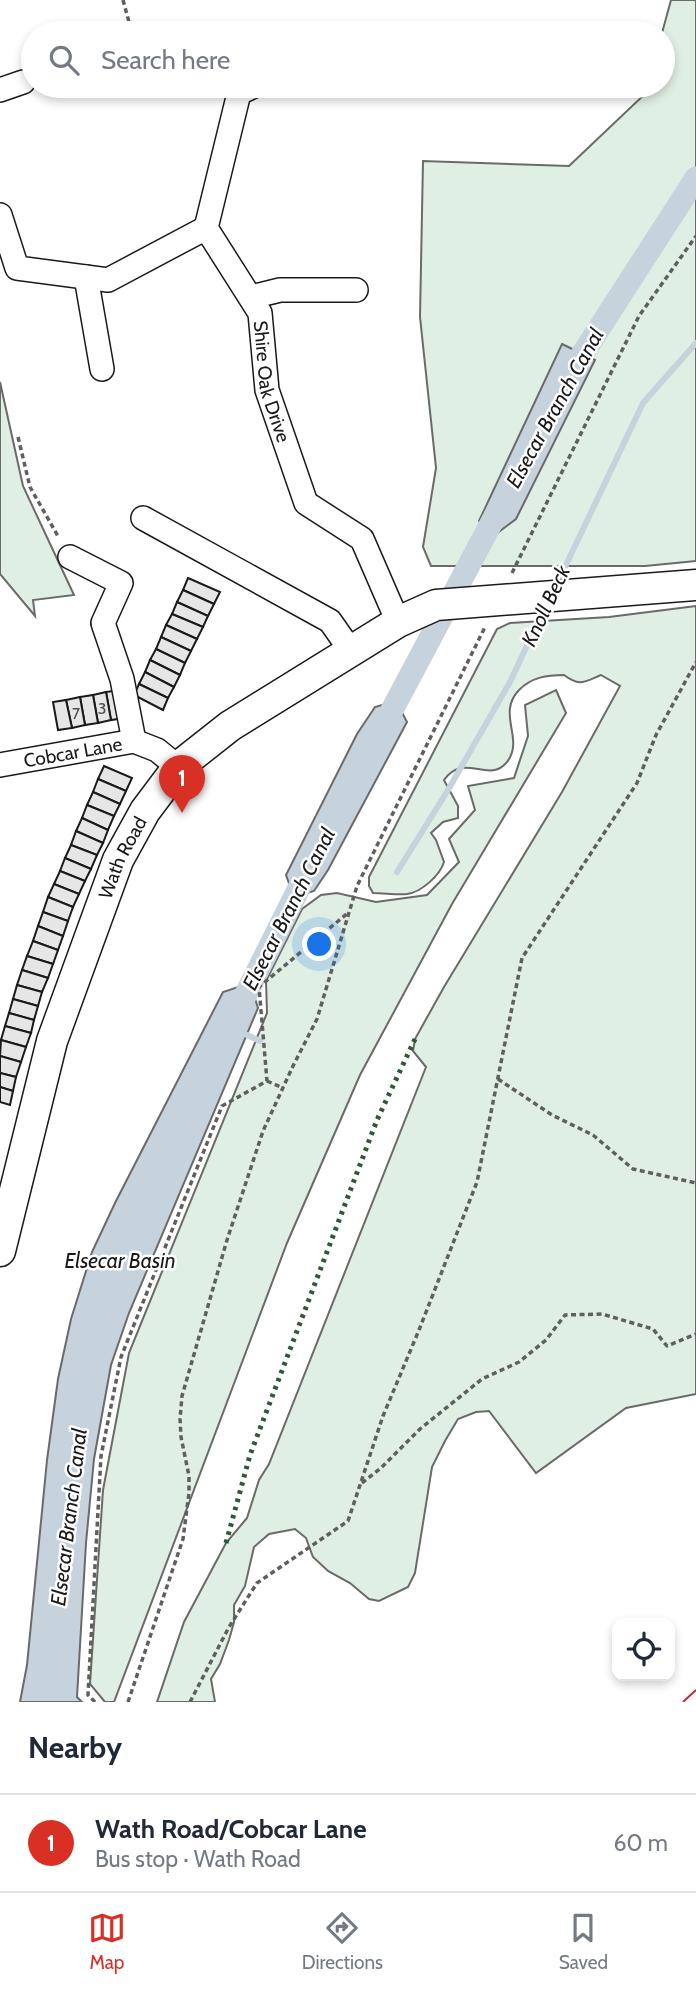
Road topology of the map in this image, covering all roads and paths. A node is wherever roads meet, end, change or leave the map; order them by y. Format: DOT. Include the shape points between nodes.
graph roads {
  1 [pos="123,0"];
  2 [pos="129,21"];
  3 [pos="21,83"];
  4 [pos="0,90"];
  5 [pos="238,98"];
  6 [pos="0,215"];
  7 [pos="206,228"];
  8 [pos="696,236"];
  9 [pos="86,277"];
  10 [pos="356,290"];
  11 [pos="251,297"];
  12 [pos="102,369"];
  13 [pos="18,437"];
  14 [pos="143,518"];
  15 [pos="70,557"];
  16 [pos="696,585"];
  17 [pos="501,600"];
  18 [pos="398,622"];
  19 [pos="351,651"];
  20 [pos="696,662"];
  21 [pos="134,741"];
  22 [pos="0,765"];
  23 [pos="178,767"];
  24 [pos="349,911"];
  25 [pos="498,1079"];
  26 [pos="267,1081"];
  27 [pos="283,1088"];
  28 [pos="696,1183"];
  29 [pos="0,1251"];
  30 [pos="696,1334"];
  31 [pos="362,1483"];
  32 [pos="95,1702"];
  33 [pos="128,1702"];
  34 [pos="190,1702"];
  1 -- 2 [label="path"];
  3 -- 4 [label="street"];
  5 -- 7 [label="street"];
  6 -- 9 [label="street" via="17,268"];
  7 -- 9 [label="street" via="108,281"];
  7 -- 11 [label="street, Shire Oak Drive"];
  8 -- 17 [label="path" via="639,316"];
  9 -- 12 [label="street"];
  10 -- 11 [label="street" via="280,290"];
  11 -- 18 [label="street, Shire Oak Drive" via="260,313 267,390 306,503 362,539"];
  13 -- 15 [label="path" via="30,487"];
  14 -- 19 [label="street" via="330,621"];
  15 -- 21 [label="street" via="121,583 103,623 122,679"];
  16 -- 17 [label="main road, Wath Road"];
  17 -- 18 [label="main road, Wath Road" via="436,605"];
  17 -- 24 [label="path" via="357,886"];
  18 -- 19 [label="main road, Wath Road"];
  19 -- 23 [label="main road, Wath Road" via="230,726"];
  20 -- 25 [label="path" via="656,735 637,783 522,958"];
  21 -- 22 [label="street, Cobcar Lane"];
  21 -- 23 [label="street, Cobcar Lane" via="157,750"];
  23 -- 29 [label="main road, Wath Road" via="145,811 118,860 52,1041"];
  24 -- 26 [label="path" via="259,987"];
  24 -- 27 [label="path" via="317,1019"];
  25 -- 28 [label="path" via="552,1115 593,1135 633,1169"];
  25 -- 31 [label="path" via="477,1182 383,1416"];
  26 -- 27 [label="path"];
  26 -- 32 [label="path" via="222,1106 121,1357 101,1456 88,1695"];
  27 -- 33 [label="path" via="263,1131 227,1240 182,1396 181,1437 188,1476 186,1526"];
  30 -- 31 [label="path" via="667,1346 653,1329 602,1314 565,1315 519,1362 482,1379"];
  31 -- 34 [label="path" via="348,1521 257,1583"];
}
